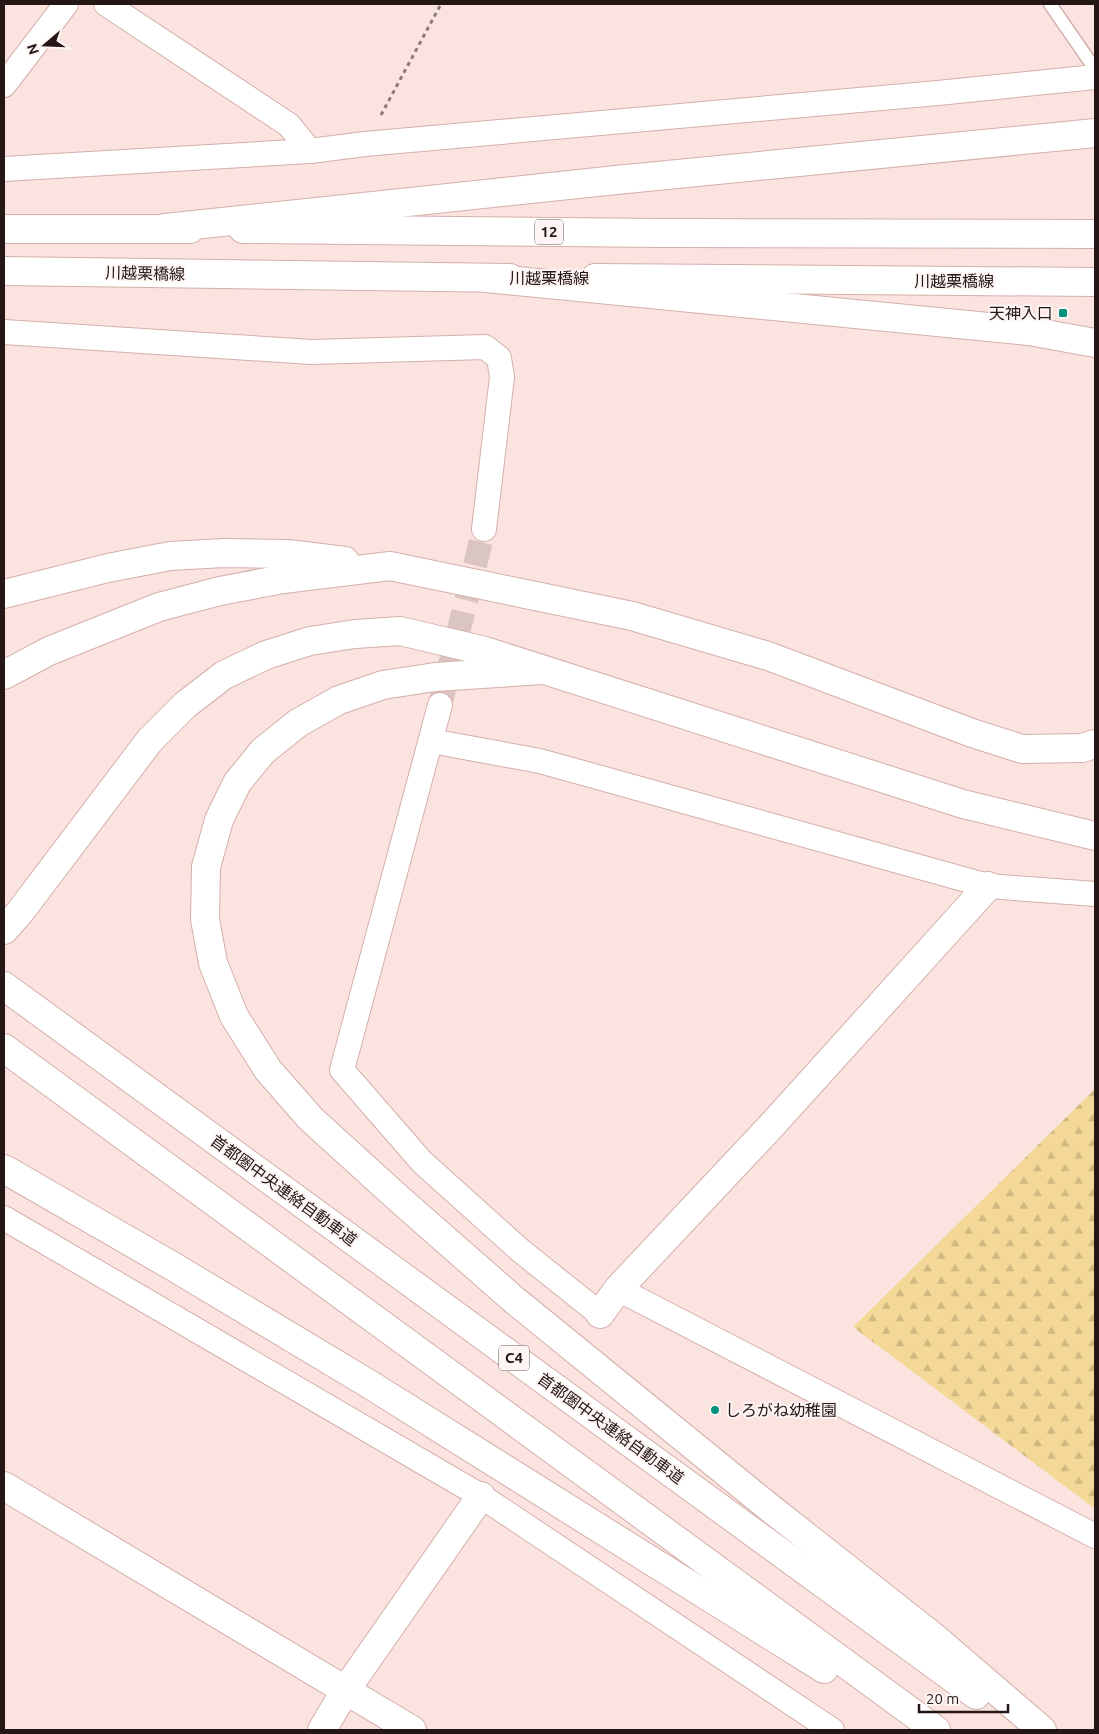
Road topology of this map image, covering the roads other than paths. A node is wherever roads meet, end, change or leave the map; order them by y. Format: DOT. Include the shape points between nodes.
graph roads {
  1 [pos="66,4"];
  2 [pos="106,4"];
  3 [pos="1050,4"];
  4 [pos="1095,69"];
  5 [pos="1095,78"];
  6 [pos="4,85"];
  7 [pos="1095,133"];
  8 [pos="310,151"];
  9 [pos="4,169"];
  10 [pos="165,228"];
  11 [pos="4,229"];
  12 [pos="1095,234"];
  13 [pos="4,271"];
  14 [pos="486,278"];
  15 [pos="1095,282"];
  16 [pos="4,332"];
  17 [pos="1095,343"];
  18 [pos="484,529"];
  19 [pos="390,566"];
  20 [pos="4,594"];
  21 [pos="543,670"];
  22 [pos="4,675"];
  23 [pos="440,705"];
  24 [pos="431,741"];
  25 [pos="1095,744"];
  26 [pos="1022,749"];
  27 [pos="1095,763"];
  28 [pos="1095,821"];
  29 [pos="1035,823"];
  30 [pos="1095,836"];
  31 [pos="988,886"];
  32 [pos="1095,894"];
  33 [pos="12,921"];
  34 [pos="4,986"];
  35 [pos="4,1048"];
  36 [pos="4,1169"];
  37 [pos="4,1218"];
  38 [pos="618,1289"];
  39 [pos="600,1314"];
  40 [pos="4,1486"];
  41 [pos="480,1496"];
  42 [pos="1095,1536"];
  43 [pos="345,1691"];
  44 [pos="322,1730"];
  45 [pos="412,1730"];
  46 [pos="832,1730"];
  47 [pos="920,1730"];
  48 [pos="936,1730"];
  49 [pos="1024,1730"];
  50 [pos="1042,1730"];
  1 -- 6 [label="street"];
  2 -- 8 [label="street" via="289,125"];
  3 -- 4 [label="lane"];
  5 -- 8 [label="street"];
  7 -- 10 [label="main road"];
  8 -- 9 [label="street"];
  10 -- 11 [label="main road, 12"];
  10 -- 12 [label="main road, 12"];
  13 -- 14 [label="main road, 川越栗橋線"];
  14 -- 15 [label="main road, 川越栗橋線"];
  14 -- 17 [label="main road" via="1029,331"];
  16 -- 18 [label="street" via="312,352 485,347 499,358 502,377"];
  19 -- 20 [label="main road" via="288,554 170,556"];
  19 -- 22 [label="main road" via="283,578 220,590 159,607 49,651"];
  19 -- 26 [label="main road" via="632,616 768,656"];
  21 -- 29 [label="main road" via="963,804"];
  21 -- 33 [label="main road" via="485,651 400,631 310,641 266,656 224,676 185,705 150,740"];
  21 -- 50 [label="main road" via="383,685 339,700 298,723 263,751 237,783 219,820 206,867 206,928 213,963 234,1016 268,1070 311,1119 398,1198 513,1299 935,1638"];
  23 -- 24 [label="street"];
  24 -- 31 [label="street" via="540,761"];
  24 -- 39 [label="street" via="342,1070 422,1162 521,1251"];
  25 -- 26 [label="main road" via="1082,748"];
  26 -- 27 [label="main road" via="1080,764"];
  28 -- 29 [label="main road"];
  29 -- 30 [label="main road"];
  31 -- 32 [label="street"];
  31 -- 38 [label="main road" via="773,1124"];
  34 -- 49 [label="main road, 首都圏中央連絡自動車道 / C4"];
  35 -- 48 [label="main road"];
  36 -- 47 [label="main road" via="369,1384"];
  37 -- 41 [label="street"];
  38 -- 39 [label="main road"];
  38 -- 42 [label="street"];
  40 -- 43 [label="main road"];
  41 -- 43 [label="main road"];
  41 -- 46 [label="street"];
  43 -- 44 [label="main road"];
  43 -- 45 [label="main road"];
}
